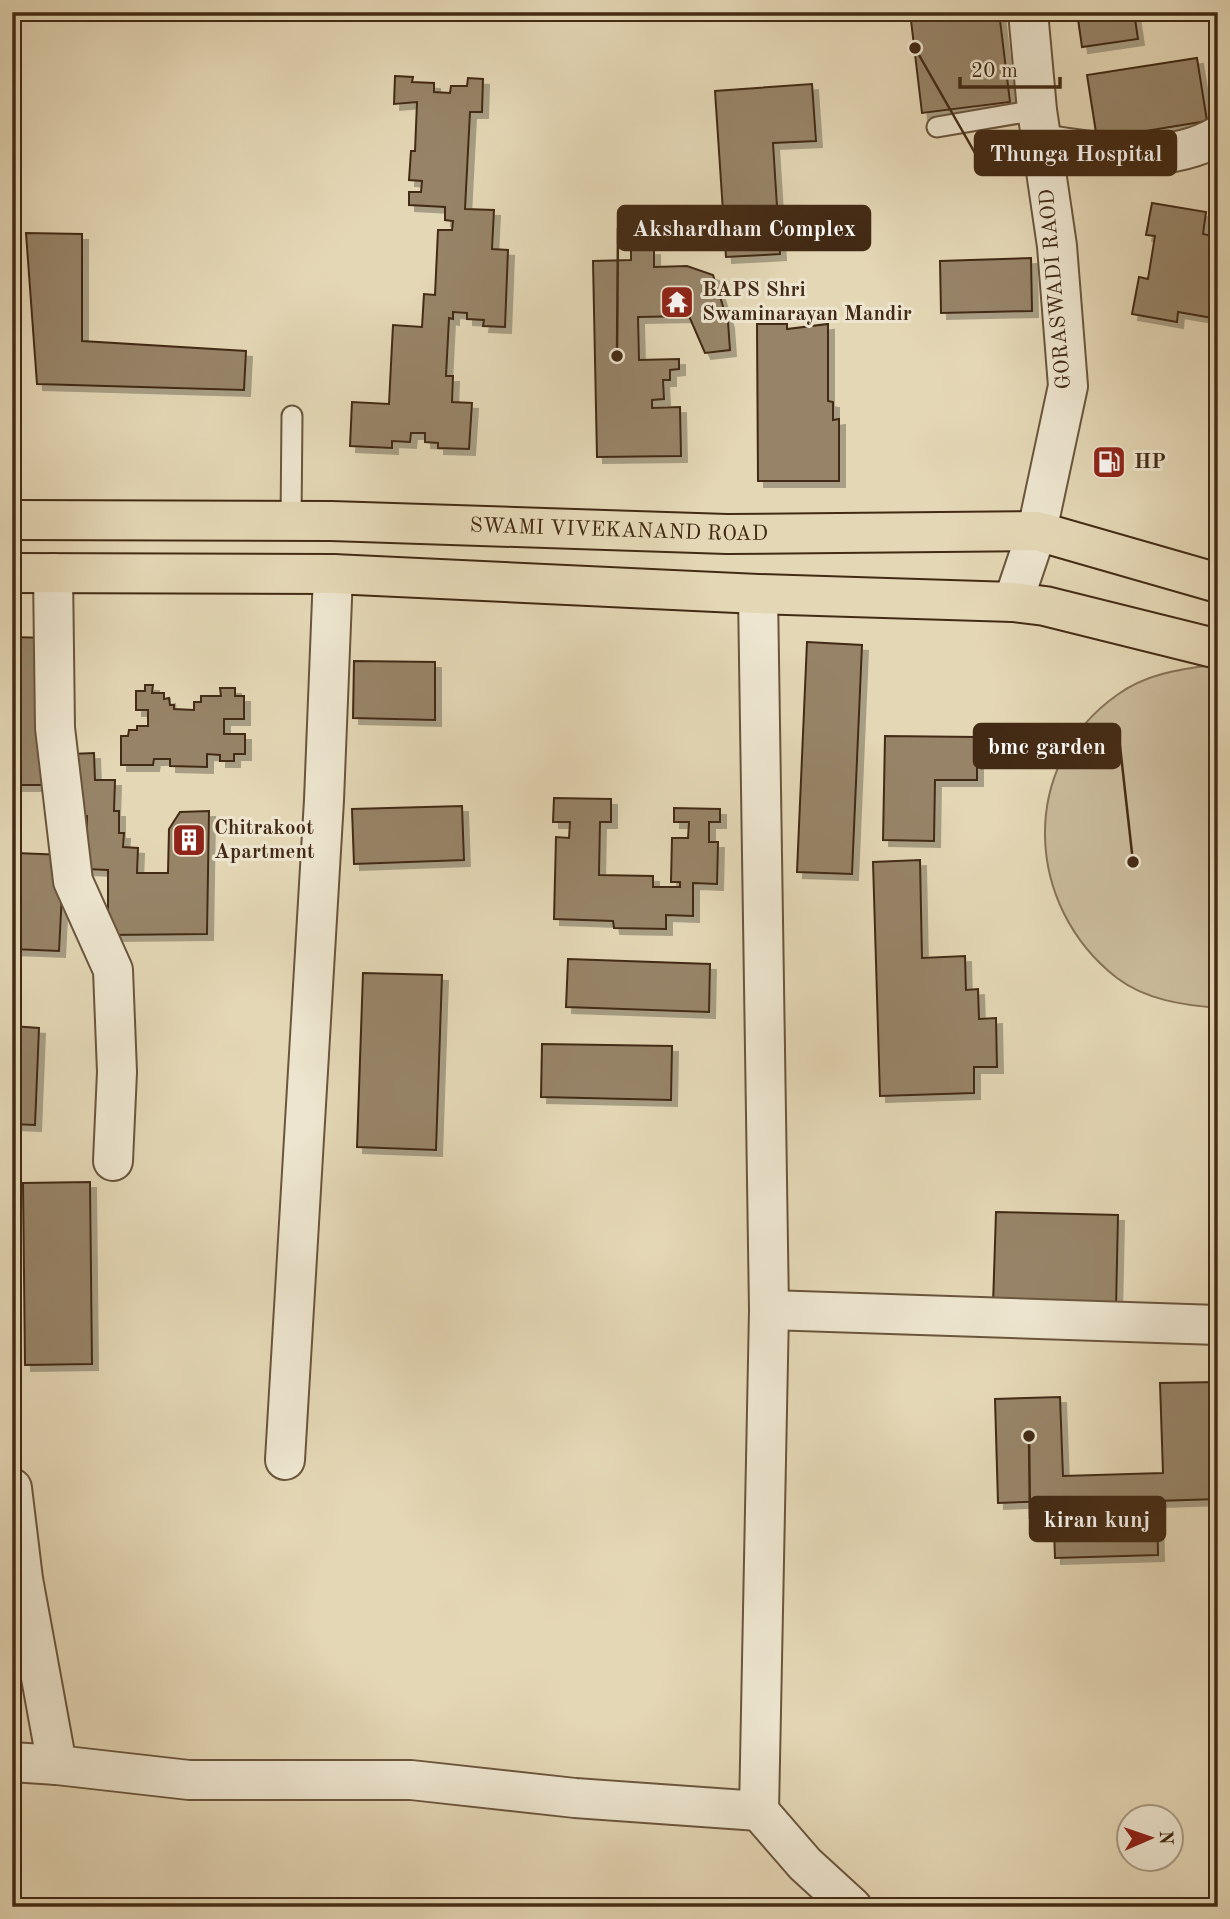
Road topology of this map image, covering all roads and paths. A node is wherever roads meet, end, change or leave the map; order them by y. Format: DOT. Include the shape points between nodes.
graph roads {
  1 [pos="1028,12"];
  2 [pos="937,127"];
  3 [pos="1039,127"];
  4 [pos="1218,136"];
  5 [pos="292,416"];
  6 [pos="12,520"];
  7 [pos="291,521"];
  8 [pos="1037,531"];
  9 [pos="12,573"];
  10 [pos="54,573"];
  11 [pos="333,574"];
  12 [pos="1218,583"];
  13 [pos="758,594"];
  14 [pos="1013,602"];
  15 [pos="1218,649"];
  16 [pos="113,1161"];
  17 [pos="769,1310"];
  18 [pos="1218,1325"];
  19 [pos="285,1460"];
  20 [pos="12,1488"];
  21 [pos="22,1632"];
  22 [pos="12,1762"];
  23 [pos="57,1765"];
  24 [pos="759,1811"];
  25 [pos="852,1907"];
  1 -- 3 [label="street, GORASWADI RAOD"];
  2 -- 3 [label="lane"];
  3 -- 4 [label="street" via="1128,156 1196,148"];
  3 -- 8 [label="street, GORASWADI RAOD" via="1057,246 1068,386"];
  5 -- 7 [label="lane"];
  6 -- 7 [label="main road, SWAMI VIVEKANAND ROAD"];
  7 -- 8 [label="main road, SWAMI VIVEKANAND ROAD" via="727,534"];
  8 -- 12 [label="main road, SWAMI VIVEKANAND ROAD"];
  8 -- 14 [label="street, GORASWADI RAOD"];
  9 -- 10 [label="main road"];
  10 -- 11 [label="main road"];
  10 -- 16 [label="street" via="55,728 73,881 113,970 117,1072"];
  11 -- 13 [label="main road"];
  11 -- 19 [label="street"];
  13 -- 14 [label="main road"];
  13 -- 17 [label="street"];
  14 -- 15 [label="main road"];
  17 -- 18 [label="street"];
  17 -- 24 [label="street"];
  20 -- 21 [label="street"];
  21 -- 23 [label="street"];
  22 -- 23 [label="street"];
  23 -- 24 [label="street" via="189,1780 411,1780"];
  24 -- 25 [label="street" via="805,1864"];
}
